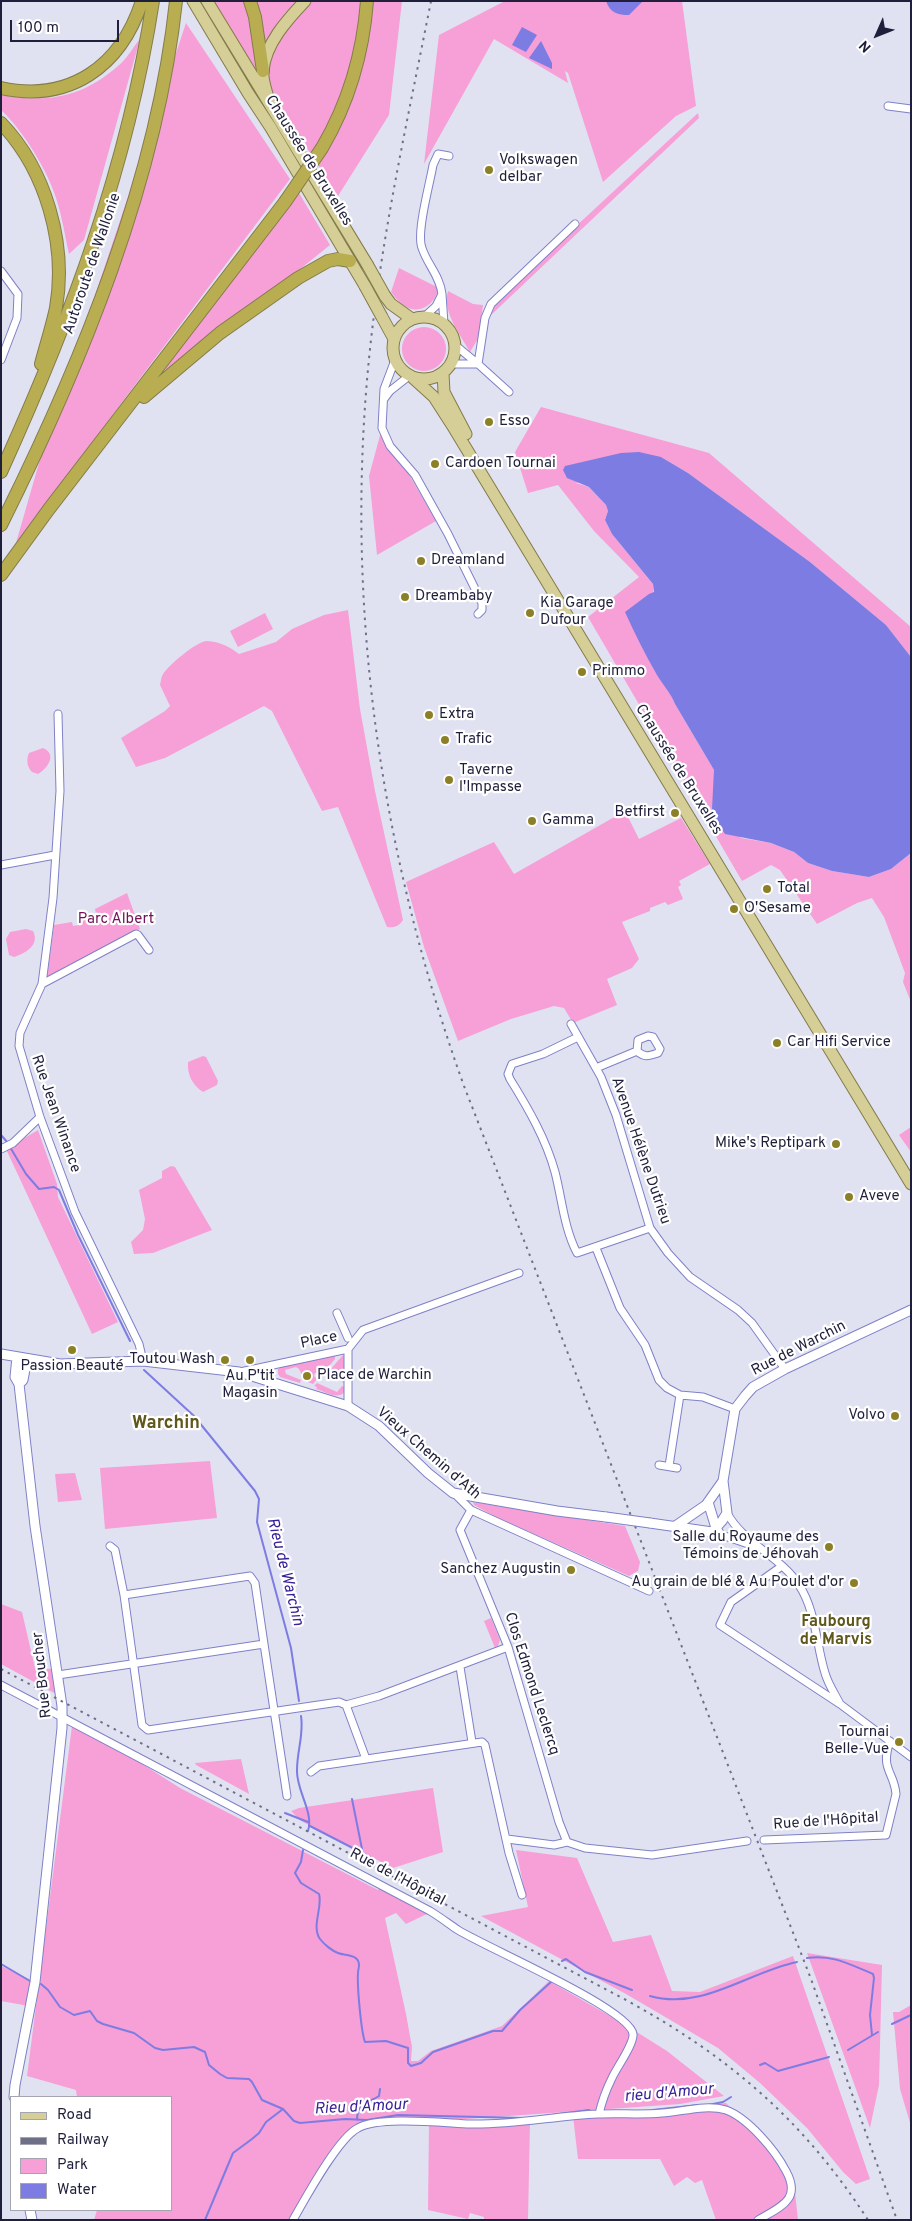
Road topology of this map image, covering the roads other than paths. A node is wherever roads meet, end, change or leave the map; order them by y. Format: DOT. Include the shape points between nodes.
graph roads {
  1 [pos="142,1"];
  2 [pos="153,1"];
  3 [pos="193,1"];
  4 [pos="207,1"];
  5 [pos="250,1"];
  6 [pos="305,1"];
  7 [pos="368,1"];
  8 [pos="176,4"];
  9 [pos="263,71"];
  10 [pos="1,88"];
  11 [pos="268,101"];
  12 [pos="888,106"];
  13 [pos="911,109"];
  14 [pos="1,123"];
  15 [pos="449,156"];
  16 [pos="574,224"];
  17 [pos="350,261"];
  18 [pos="1,271"];
  19 [pos="442,294"];
  20 [pos="418,318"];
  21 [pos="444,324"];
  22 [pos="394,339"];
  23 [pos="455,346"];
  24 [pos="1,360"];
  25 [pos="395,360"];
  26 [pos="451,364"];
  27 [pos="478,364"];
  28 [pos="443,373"];
  29 [pos="412,377"];
  30 [pos="509,392"];
  31 [pos="36,396"];
  32 [pos="384,399"];
  33 [pos="111,428"];
  34 [pos="1,472"];
  35 [pos="1,525"];
  36 [pos="1,575"];
  37 [pos="478,614"];
  38 [pos="58,714"];
  39 [pos="55,855"];
  40 [pos="1,865"];
  41 [pos="149,950"];
  42 [pos="42,984"];
  43 [pos="570,1024"];
  44 [pos="578,1037"];
  45 [pos="637,1051"];
  46 [pos="596,1068"];
  47 [pos="40,1117"];
  48 [pos="1,1148"];
  49 [pos="911,1172"];
  50 [pos="911,1184"];
  51 [pos="650,1228"];
  52 [pos="596,1248"];
  53 [pos="519,1273"];
  54 [pos="911,1310"];
  55 [pos="337,1312"];
  56 [pos="348,1338"];
  57 [pos="348,1349"];
  58 [pos="1,1354"];
  59 [pos="17,1357"];
  60 [pos="27,1359"];
  61 [pos="143,1361"];
  62 [pos="785,1369"];
  63 [pos="239,1372"];
  64 [pos="19,1384"];
  65 [pos="680,1395"];
  66 [pos="348,1406"];
  67 [pos="736,1409"];
  68 [pos="659,1465"];
  69 [pos="723,1481"];
  70 [pos="453,1493"];
  71 [pos="708,1502"];
  72 [pos="471,1510"];
  73 [pos="726,1512"];
  74 [pos="674,1527"];
  75 [pos="716,1531"];
  76 [pos="110,1546"];
  77 [pos="756,1546"];
  78 [pos="782,1566"];
  79 [pos="649,1591"];
  80 [pos="124,1595"];
  81 [pos="264,1644"];
  82 [pos="508,1647"];
  83 [pos="133,1664"];
  84 [pos="460,1667"];
  85 [pos="58,1675"];
  86 [pos="1,1685"];
  87 [pos="840,1704"];
  88 [pos="346,1705"];
  89 [pos="274,1712"];
  90 [pos="61,1716"];
  91 [pos="890,1741"];
  92 [pos="472,1742"];
  93 [pos="911,1757"];
  94 [pos="366,1759"];
  95 [pos="311,1772"];
  96 [pos="287,1796"];
  97 [pos="508,1839"];
  98 [pos="764,1840"];
  99 [pos="747,1841"];
  100 [pos="567,1842"];
  101 [pos="522,1895"];
  102 [pos="14,2096"];
  103 [pos="599,2114"];
  104 [pos="293,2220"];
  105 [pos="758,2220"];
  1 -- 10 [label="highway" via="127,37 109,59 87,76 53,90"];
  2 -- 31 [label="highway, Autoroute de Wallonie" via="127,135 110,194 76,296"];
  3 -- 17 [label="main road, Chaussée de Bruxelles"];
  4 -- 11 [label="main road, Chaussée de Bruxelles"];
  5 -- 9 [label="highway"];
  6 -- 9 [label="main road" via="283,26 269,50"];
  7 -- 33 [label="highway, bridge" via="349,93 322,148 285,202"];
  8 -- 35 [label="highway, Autoroute de Wallonie" via="150,141 114,261 58,404"];
  9 -- 11 [label="main road"];
  11 -- 20 [label="main road, Chaussée de Bruxelles, bridge" via="385,296 391,304"];
  12 -- 13 [label="street"];
  14 -- 31 [label="highway" via="35,171 47,203 57,258 56,307 36,379"];
  15 -- 19 [label="street" via="438,154 433,165 420,240"];
  16 -- 27 [label="street" via="491,304"];
  17 -- 22 [label="main road, Chaussée de Bruxelles, bridge"];
  17 -- 33 [label="highway" via="328,261 259,305 155,386"];
  18 -- 24 [label="street" via="18,294 17,318"];
  19 -- 20 [label="street" via="436,306"];
  19 -- 21 [label="street"];
  20 -- 21 [label="main road" via="434,318"];
  20 -- 22 [label="main road" via="404,324"];
  21 -- 23 [label="main road"];
  22 -- 25 [label="main road" via="392,350"];
  23 -- 26 [label="main road"];
  23 -- 27 [label="street"];
  25 -- 29 [label="main road"];
  25 -- 32 [label="street" via="384,389"];
  26 -- 27 [label="street"];
  26 -- 28 [label="main road"];
  27 -- 30 [label="street"];
  28 -- 29 [label="main road" via="424,380"];
  28 -- 49 [label="main road, Chaussée de Bruxelles" via="444,392 479,457"];
  29 -- 32 [label="street" via="390,391"];
  29 -- 50 [label="main road, Chaussée de Bruxelles" via="434,397 452,425"];
  31 -- 34 [label="highway, Autoroute de Wallonie"];
  32 -- 37 [label="street" via="382,428 390,446 415,475 448,534 482,603"];
  33 -- 36 [label="highway"];
  38 -- 39 [label="street, Rue Jean Winance" via="60,791"];
  39 -- 40 [label="street"];
  39 -- 42 [label="street, Rue Jean Winance"];
  41 -- 42 [label="street" via="136,934"];
  42 -- 47 [label="street, Rue Jean Winance" via="20,1033 19,1046"];
  43 -- 44 [label="street, Avenue Hélène Dutrieu"];
  44 -- 46 [label="street, Avenue Hélène Dutrieu"];
  44 -- 52 [label="street" via="512,1064 508,1074 545,1144 577,1253"];
  45 -- 46 [label="street, Avenue Hélène Dutrieu"];
  46 -- 51 [label="street, Avenue Hélène Dutrieu" via="616,1115"];
  47 -- 48 [label="street" via="13,1143"];
  47 -- 61 [label="street, Rue Jean Winance" via="74,1212 138,1344"];
  51 -- 52 [label="street"];
  51 -- 62 [label="street, Avenue Hélène Dutrieu" via="690,1277 752,1323"];
  52 -- 65 [label="street" via="616,1300 645,1345 659,1380"];
  53 -- 57 [label="street" via="363,1330"];
  54 -- 62 [label="street, Rue de Warchin"];
  55 -- 56 [label="street"];
  57 -- 63 [label="street, Place"];
  57 -- 66 [label="street, Place"];
  58 -- 59 [label="street, Vieux Chemin d'Ath"];
  59 -- 60 [label="street, Vieux Chemin d'Ath"];
  59 -- 64 [label="street, Rue Boucher" via="15,1377"];
  60 -- 61 [label="street, Vieux Chemin d'Ath" via="60,1364"];
  60 -- 64 [label="street, Rue Boucher" via="23,1380"];
  61 -- 63 [label="street, Vieux Chemin d'Ath"];
  62 -- 67 [label="street, Rue de Warchin" via="753,1387"];
  63 -- 66 [label="street, Vieux Chemin d'Ath"];
  64 -- 85 [label="street, Rue Boucher" via="35,1526"];
  65 -- 67 [label="street" via="704,1397"];
  65 -- 68 [label="street" via="673,1467"];
  66 -- 70 [label="street, Vieux Chemin d'Ath" via="379,1426"];
  67 -- 69 [label="street, Rue de Warchin"];
  69 -- 71 [label="street"];
  69 -- 73 [label="street, Rue de Warchin"];
  70 -- 72 [label="street, Vieux Chemin d'Ath"];
  70 -- 74 [label="street, bridge"];
  71 -- 74 [label="street"];
  71 -- 75 [label="street"];
  72 -- 79 [label="street, Vieux Chemin d'Ath"];
  72 -- 82 [label="street, Clos Edmond Leclercq" via="460,1530"];
  73 -- 75 [label="street"];
  73 -- 77 [label="street"];
  74 -- 75 [label="street"];
  75 -- 77 [label="street"];
  76 -- 80 [label="street" via="115,1550"];
  77 -- 78 [label="street"];
  78 -- 87 [label="street" via="805,1596 825,1675"];
  78 -- 87 [label="street" via="731,1602 720,1624"];
  80 -- 81 [label="street" via="250,1576 255,1583"];
  80 -- 83 [label="street"];
  81 -- 83 [label="street"];
  81 -- 89 [label="street"];
  82 -- 84 [label="street"];
  82 -- 100 [label="street, Clos Edmond Leclercq"];
  83 -- 85 [label="street"];
  83 -- 89 [label="street" via="142,1725 148,1730"];
  84 -- 88 [label="street"];
  84 -- 92 [label="street"];
  85 -- 90 [label="street, Rue Boucher"];
  86 -- 90 [label="street, Rue de l'Hôpital"];
  87 -- 91 [label="street"];
  88 -- 89 [label="street" via="339,1702"];
  88 -- 94 [label="street"];
  89 -- 96 [label="street"];
  90 -- 102 [label="street, Rue Boucher" via="38,1963"];
  90 -- 103 [label="street, Rue de l'Hôpital" via="430,1911 458,1930 587,1996 624,2020 633,2034 631,2043 612,2078"];
  91 -- 93 [label="street"];
  91 -- 98 [label="street, Rue de l'Hôpital" via="886,1754 888,1772 896,1794 886,1835"];
  92 -- 94 [label="street"];
  92 -- 97 [label="street" via="485,1745"];
  94 -- 95 [label="street" via="319,1766"];
  97 -- 100 [label="street" via="554,1845"];
  97 -- 101 [label="street"];
  99 -- 100 [label="street" via="652,1856 585,1848"];
  103 -- 104 [label="street" via="505,2123 393,2121 358,2127 340,2146"];
  103 -- 105 [label="street" via="634,2115 712,2109 738,2116 775,2154 792,2185 791,2196 785,2204"];
}
